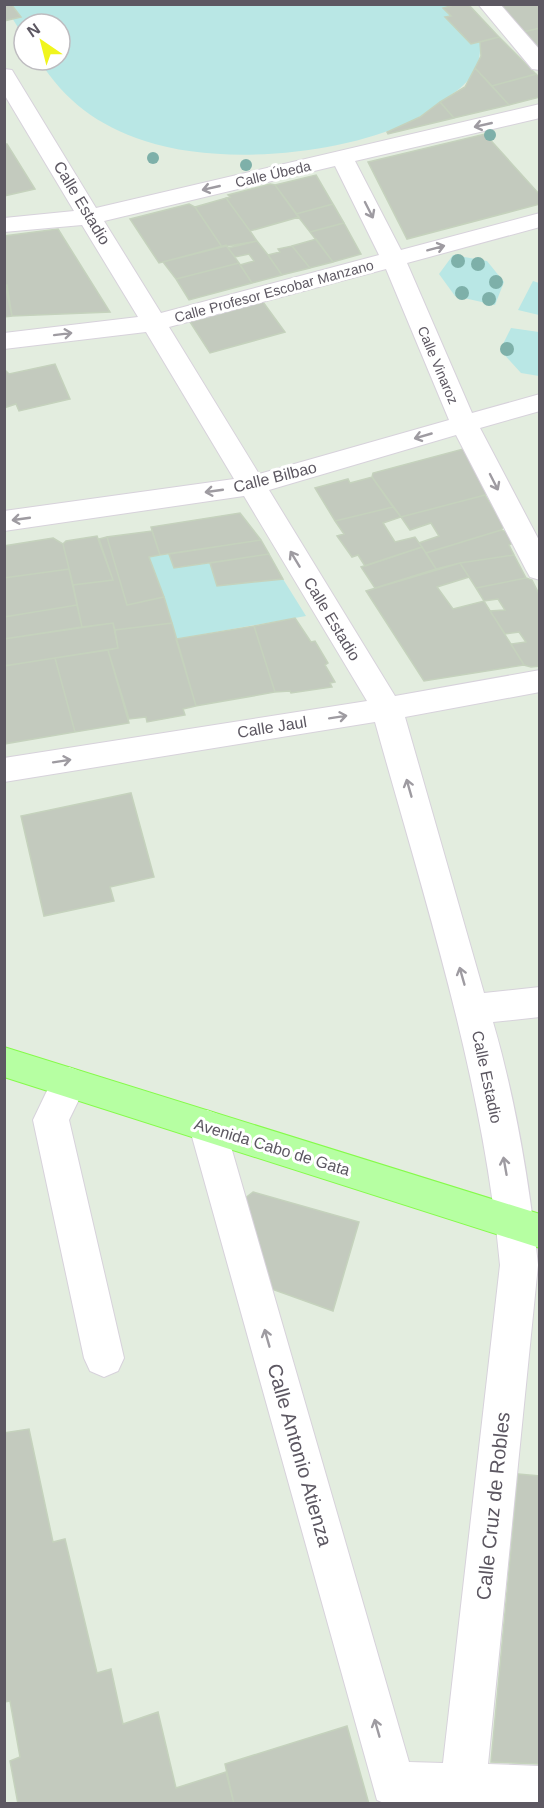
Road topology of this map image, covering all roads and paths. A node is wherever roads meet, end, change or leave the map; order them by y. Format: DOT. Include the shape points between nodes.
graph roads {
  1 [pos="488,4"];
  2 [pos="540,64"];
  3 [pos="4,75"];
  4 [pos="540,111"];
  5 [pos="342,158"];
  6 [pos="90,217"];
  7 [pos="540,220"];
  8 [pos="4,225"];
  9 [pos="394,260"];
  10 [pos="155,323"];
  11 [pos="4,341"];
  12 [pos="540,402"];
  13 [pos="464,424"];
  14 [pos="251,486"];
  15 [pos="4,521"];
  16 [pos="540,570"];
  17 [pos="540,681"];
  18 [pos="387,709"];
  19 [pos="4,770"];
  20 [pos="540,1002"];
  21 [pos="472,1010"];
  22 [pos="4,1062"];
  23 [pos="69,1083"];
  24 [pos="207,1126"];
  25 [pos="527,1227"];
  26 [pos="104,1358"];
  27 [pos="462,1788"];
  28 [pos="540,1788"];
  1 -- 2 [label="street"];
  3 -- 6 [label="street, Calle Estadio"];
  4 -- 5 [label="street, Calle Úbeda, one-way"];
  5 -- 6 [label="street, Calle Úbeda, one-way"];
  5 -- 9 [label="street, Calle Vinaroz, one-way"];
  6 -- 8 [label="street, Calle Úbeda"];
  6 -- 10 [label="street, Calle Estadio"];
  9 -- 7 [label="street, Calle Profesor Escobar Manzano, one-way"];
  9 -- 10 [label="street, Calle Profesor Escobar Manzano"];
  9 -- 13 [label="street, Calle Vinaroz"];
  11 -- 10 [label="street, Calle Profesor Escobar Manzano, one-way"];
  10 -- 14 [label="street, Calle Estadio"];
  12 -- 13 [label="street, Calle Bilbao"];
  13 -- 14 [label="street, Calle Bilbao, one-way"];
  13 -- 16 [label="street, Calle Vinaroz, one-way"];
  14 -- 15 [label="street, Calle Bilbao, one-way"];
  18 -- 14 [label="street, Calle Estadio, one-way"];
  17 -- 18 [label="street, Calle Jaul"];
  19 -- 18 [label="street, Calle Jaul, one-way"];
  21 -- 18 [label="street, Calle Estadio, one-way"];
  20 -- 21 [label="street"];
  25 -- 21 [label="street, Calle Estadio, one-way"];
  22 -- 23 [label="main road, Avenida Cabo de Gata"];
  23 -- 24 [label="main road, Avenida Cabo de Gata"];
  23 -- 26 [label="street" via="51,1120"];
  24 -- 25 [label="main road, Avenida Cabo de Gata"];
  27 -- 24 [label="street, Calle Antonio Atienza, one-way" via="393,1784"];
  25 -- 27 [label="street, Calle Cruz de Robles" via="519,1265"];
  27 -- 28 [label="street"];
}
